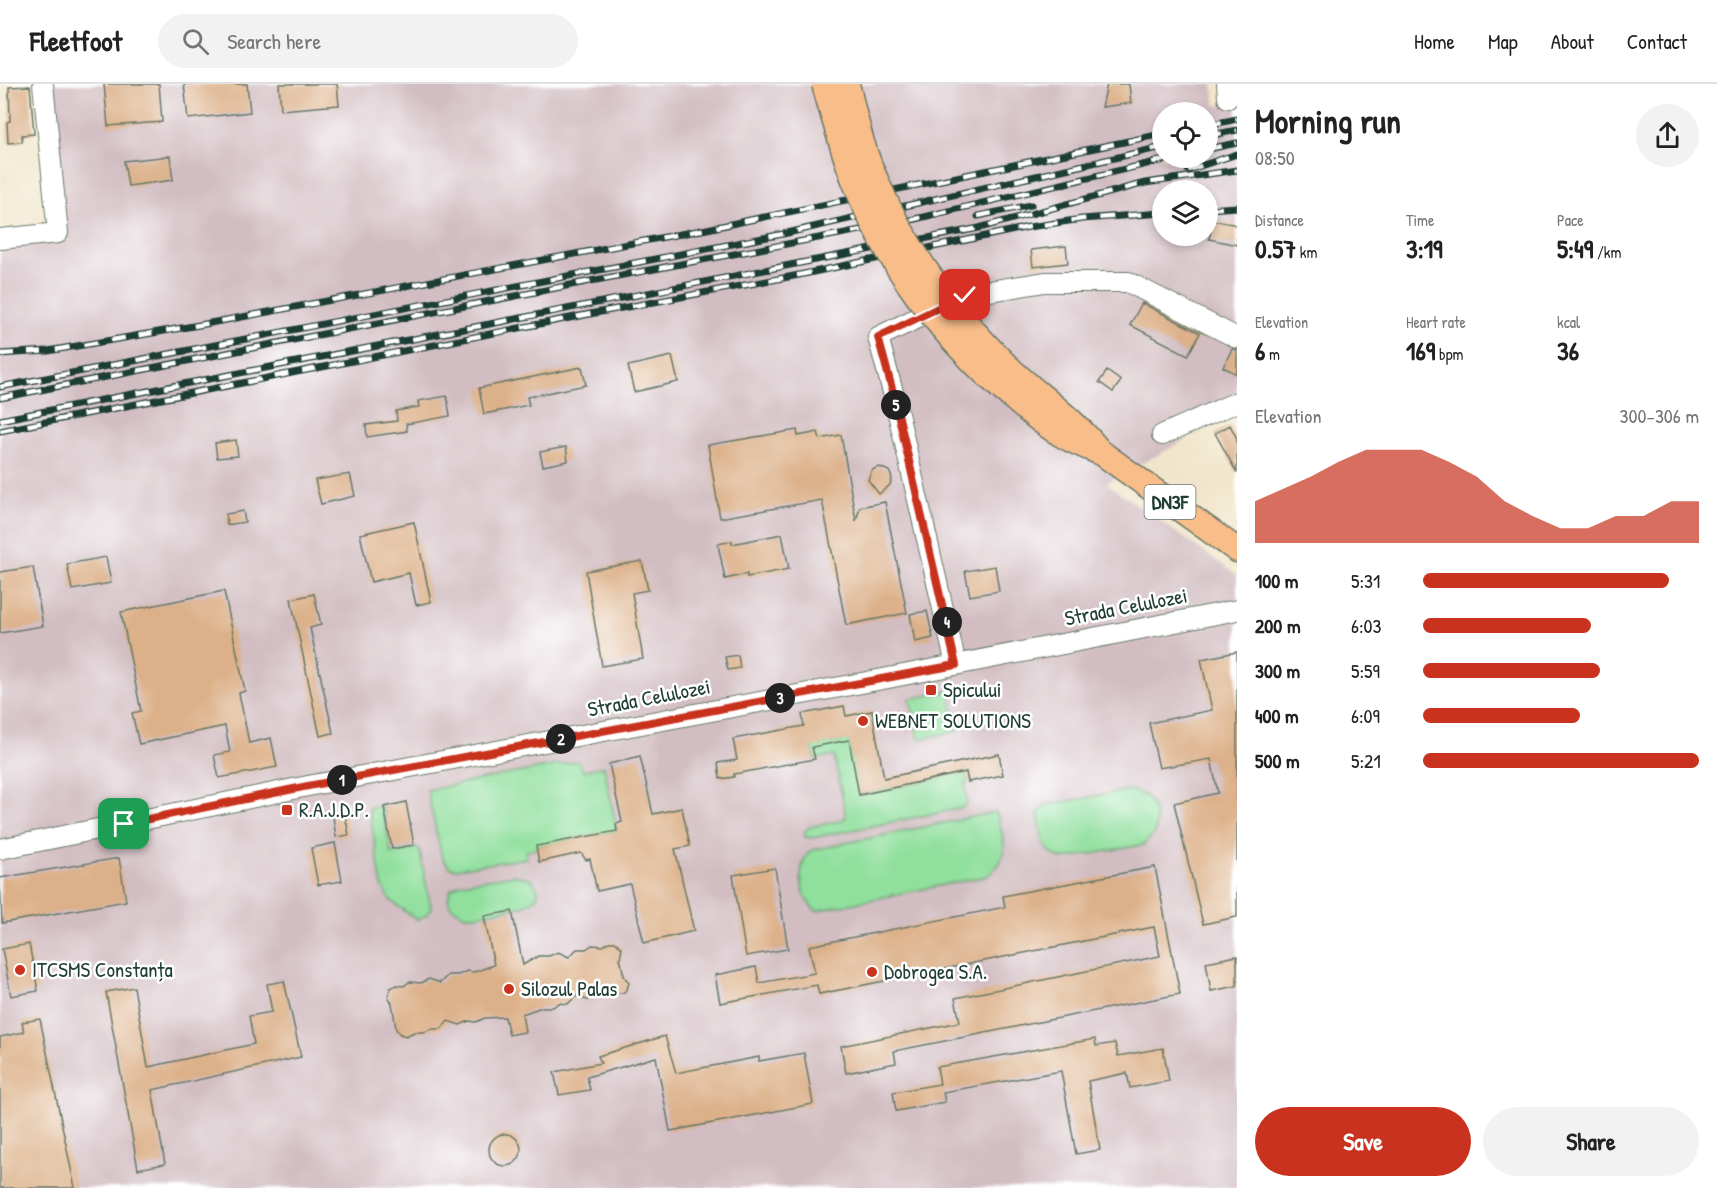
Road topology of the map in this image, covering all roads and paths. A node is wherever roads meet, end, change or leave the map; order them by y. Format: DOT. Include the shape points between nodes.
graph roads {
  1 [pos="43,84"];
  2 [pos="824,84"];
  3 [pos="847,84"];
  4 [pos="0,238"];
  5 [pos="1237,338"];
  6 [pos="1237,402"];
  7 [pos="1162,435"];
  8 [pos="1103,454"];
  9 [pos="1237,550"];
  10 [pos="1237,610"];
  11 [pos="956,665"];
  12 [pos="0,849"];
  1 -- 4 [label="street" via="57,233"];
  2 -- 8 [label="main road, DN3F, bridge" via="854,182 878,232 948,336 989,379 1034,416 1068,439"];
  3 -- 8 [label="main road, DN3F, bridge" via="875,179 923,267 977,335 1081,428"];
  5 -- 11 [label="street" via="1128,282 1045,282 965,295 878,337"];
  6 -- 7 [label="street"];
  8 -- 9 [label="main road, DN3F"];
  10 -- 11 [label="street, Strada Celulozei"];
  11 -- 12 [label="street, Strada Celulozei" via="318,784"];
}
